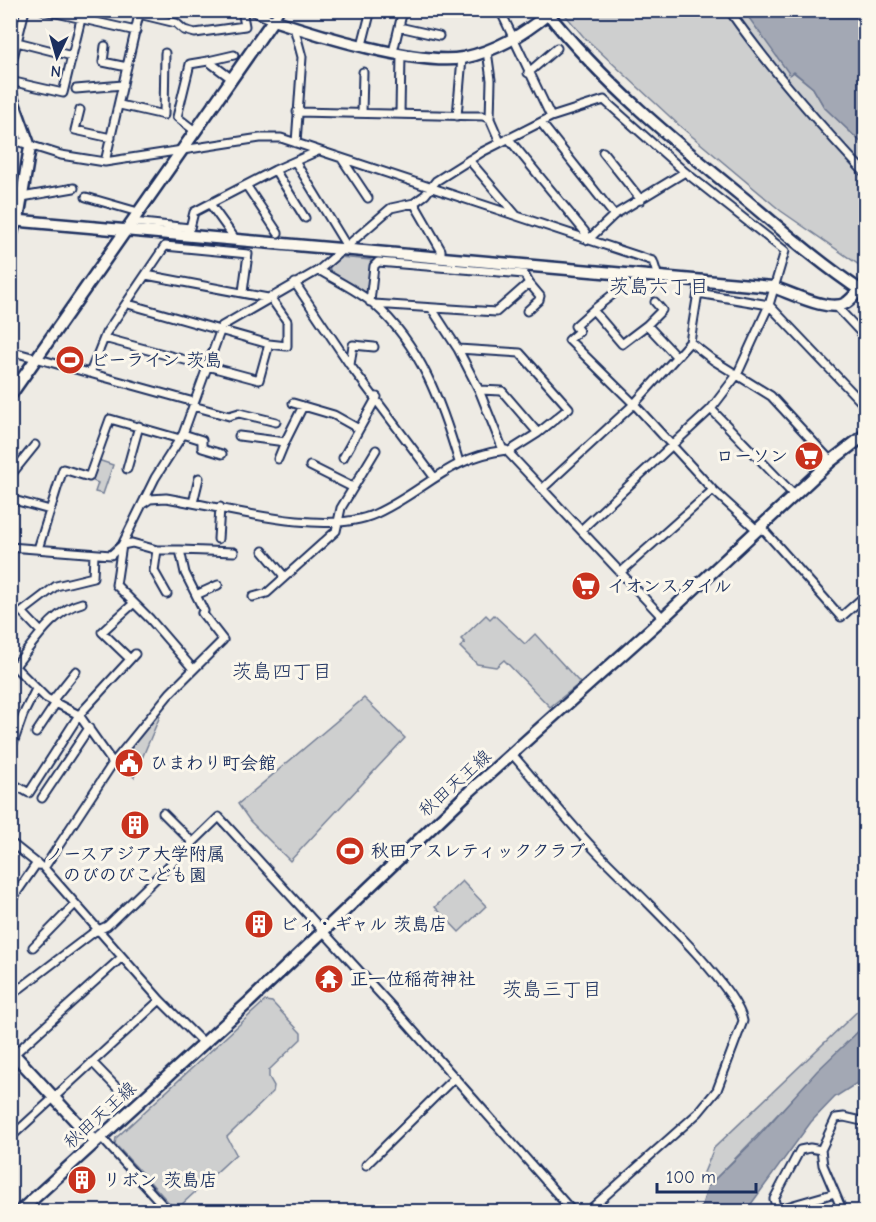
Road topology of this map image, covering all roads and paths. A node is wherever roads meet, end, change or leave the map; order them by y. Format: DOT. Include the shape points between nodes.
graph roads {
  1 [pos="25,10"];
  2 [pos="43,10"];
  3 [pos="242,10"];
  4 [pos="249,10"];
  5 [pos="280,10"];
  6 [pos="370,10"];
  7 [pos="403,10"];
  8 [pos="500,10"];
  9 [pos="729,10"];
  10 [pos="140,12"];
  11 [pos="547,12"];
  12 [pos="81,19"];
  13 [pos="273,20"];
  14 [pos="294,27"];
  15 [pos="399,27"];
  16 [pos="135,31"];
  17 [pos="439,36"];
  18 [pos="516,38"];
  19 [pos="17,42"];
  20 [pos="362,45"];
  21 [pos="105,46"];
  22 [pos="557,48"];
  23 [pos="487,51"];
  24 [pos="165,53"];
  25 [pos="397,53"];
  26 [pos="234,55"];
  27 [pos="72,56"];
  28 [pos="462,58"];
  29 [pos="208,61"];
  30 [pos="128,67"];
  31 [pos="10,70"];
  32 [pos="363,72"];
  33 [pos="528,73"];
  34 [pos="232,79"];
  35 [pos="10,81"];
  36 [pos="123,85"];
  37 [pos="76,89"];
  38 [pos="10,92"];
  39 [pos="120,105"];
  40 [pos="80,110"];
  41 [pos="297,112"];
  42 [pos="362,113"];
  43 [pos="400,114"];
  44 [pos="457,116"];
  45 [pos="551,117"];
  46 [pos="490,119"];
  47 [pos="542,124"];
  48 [pos="195,131"];
  49 [pos="111,138"];
  50 [pos="508,138"];
  51 [pos="10,139"];
  52 [pos="500,142"];
  53 [pos="296,143"];
  54 [pos="30,147"];
  55 [pos="183,149"];
  56 [pos="318,151"];
  57 [pos="603,152"];
  58 [pos="342,159"];
  59 [pos="469,160"];
  60 [pos="105,162"];
  61 [pos="296,163"];
  62 [pos="275,170"];
  63 [pos="685,172"];
  64 [pos="866,174"];
  65 [pos="246,185"];
  66 [pos="432,187"];
  67 [pos="74,188"];
  68 [pos="22,197"];
  69 [pos="86,197"];
  70 [pos="368,198"];
  71 [pos="641,200"];
  72 [pos="414,203"];
  73 [pos="210,204"];
  74 [pos="614,215"];
  75 [pos="516,216"];
  76 [pos="305,218"];
  77 [pos="14,220"];
  78 [pos="132,222"];
  79 [pos="278,233"];
  80 [pos="236,240"];
  81 [pos="588,240"];
  82 [pos="10,246"];
  83 [pos="343,247"];
  84 [pos="441,258"];
  85 [pos="319,270"];
  86 [pos="146,275"];
  87 [pos="658,277"];
  88 [pos="700,280"];
  89 [pos="295,283"];
  90 [pos="529,283"];
  91 [pos="774,287"];
  92 [pos="864,290"];
  93 [pos="243,292"];
  94 [pos="698,293"];
  95 [pos="612,295"];
  96 [pos="269,297"];
  97 [pos="655,302"];
  98 [pos="372,303"];
  99 [pos="128,304"];
  100 [pos="769,305"];
  101 [pos="836,306"];
  102 [pos="432,309"];
  103 [pos="593,310"];
  104 [pos="527,311"];
  105 [pos="647,325"];
  106 [pos="219,330"];
  107 [pos="104,338"];
  108 [pos="866,338"];
  109 [pos="690,342"];
  110 [pos="269,344"];
  111 [pos="374,347"];
  112 [pos="458,349"];
  113 [pos="10,351"];
  114 [pos="676,356"];
  115 [pos="37,358"];
  116 [pos="350,365"];
  117 [pos="206,366"];
  118 [pos="90,373"];
  119 [pos="737,375"];
  120 [pos="479,390"];
  121 [pos="10,396"];
  122 [pos="377,397"];
  123 [pos="293,403"];
  124 [pos="194,404"];
  125 [pos="634,404"];
  126 [pos="303,406"];
  127 [pos="866,406"];
  128 [pos="711,409"];
  129 [pos="276,422"];
  130 [pos="139,426"];
  131 [pos="359,429"];
  132 [pos="538,433"];
  133 [pos="866,434"];
  134 [pos="181,436"];
  135 [pos="239,436"];
  136 [pos="285,442"];
  137 [pos="34,445"];
  138 [pos="671,446"];
  139 [pos="376,450"];
  140 [pos="506,451"];
  141 [pos="222,454"];
  142 [pos="343,458"];
  143 [pos="278,459"];
  144 [pos="831,461"];
  145 [pos="459,462"];
  146 [pos="310,466"];
  147 [pos="127,469"];
  148 [pos="10,476"];
  149 [pos="434,477"];
  150 [pos="199,478"];
  151 [pos="352,487"];
  152 [pos="542,489"];
  153 [pos="713,490"];
  154 [pos="794,495"];
  155 [pos="10,499"];
  156 [pos="144,503"];
  157 [pos="193,503"];
  158 [pos="220,507"];
  159 [pos="50,510"];
  160 [pos="339,522"];
  161 [pos="759,529"];
  162 [pos="581,530"];
  163 [pos="218,539"];
  164 [pos="122,545"];
  165 [pos="10,547"];
  166 [pos="38,549"];
  167 [pos="157,550"];
  168 [pos="180,550"];
  169 [pos="263,550"];
  170 [pos="234,552"];
  171 [pos="94,555"];
  172 [pos="621,572"];
  173 [pos="284,576"];
  174 [pos="218,585"];
  175 [pos="167,594"];
  176 [pos="196,595"];
  177 [pos="866,595"];
  178 [pos="253,597"];
  179 [pos="82,603"];
  180 [pos="134,603"];
  181 [pos="663,618"];
  182 [pos="41,632"];
  183 [pos="12,663"];
  184 [pos="193,669"];
  185 [pos="76,670"];
  186 [pos="36,689"];
  187 [pos="54,702"];
  188 [pos="78,715"];
  189 [pos="89,728"];
  190 [pos="36,734"];
  191 [pos="10,752"];
  192 [pos="512,754"];
  193 [pos="113,763"];
  194 [pos="10,782"];
  195 [pos="42,798"];
  196 [pos="163,813"];
  197 [pos="10,842"];
  198 [pos="192,842"];
  199 [pos="40,866"];
  200 [pos="10,902"];
  201 [pos="75,904"];
  202 [pos="100,931"];
  203 [pos="323,931"];
  204 [pos="33,947"];
  205 [pos="122,957"];
  206 [pos="10,996"];
  207 [pos="160,1000"];
  208 [pos="203,1043"];
  209 [pos="12,1054"];
  210 [pos="92,1062"];
  211 [pos="455,1077"];
  212 [pos="120,1091"];
  213 [pos="54,1097"];
  214 [pos="866,1122"];
  215 [pos="10,1138"];
  216 [pos="97,1139"];
  217 [pos="821,1150"];
  218 [pos="366,1165"];
  219 [pos="835,1193"];
  220 [pos="19,1212"];
  221 [pos="170,1212"];
  222 [pos="573,1212"];
  223 [pos="587,1212"];
  224 [pos="843,1212"];
  1 -- 19 [label="street"];
  2 -- 12 [label="street"];
  3 -- 10 [label="street" via="245,26 195,33"];
  4 -- 13 [label="street"];
  5 -- 13 [label="street"];
  6 -- 20 [label="street"];
  7 -- 15 [label="street"];
  8 -- 18 [label="street"];
  9 -- 64 [label="street" via="775,73"];
  10 -- 16 [label="street"];
  11 -- 18 [label="street"];
  11 -- 92 [label="street" via="651,119 776,225"];
  12 -- 16 [label="street"];
  12 -- 27 [label="street"];
  13 -- 14 [label="street"];
  13 -- 34 [label="street"];
  14 -- 20 [label="street"];
  14 -- 41 [label="street" via="302,57"];
  15 -- 17 [label="street"];
  15 -- 25 [label="street"];
  16 -- 30 [label="street"];
  18 -- 23 [label="street"];
  18 -- 33 [label="street"];
  19 -- 27 [label="street"];
  19 -- 31 [label="street"];
  20 -- 25 [label="street"];
  21 -- 30 [label="street" via="103,62"];
  22 -- 33 [label="street"];
  23 -- 28 [label="street"];
  23 -- 46 [label="street"];
  24 -- 39 [label="street" via="164,115"];
  25 -- 28 [label="street"];
  25 -- 43 [label="street"];
  26 -- 29 [label="street"];
  27 -- 35 [label="street" via="63,93"];
  28 -- 44 [label="street"];
  29 -- 34 [label="street"];
  29 -- 48 [label="street" via="190,64 177,117"];
  30 -- 36 [label="street"];
  32 -- 42 [label="street"];
  33 -- 45 [label="street"];
  34 -- 48 [label="street"];
  36 -- 37 [label="street"];
  36 -- 39 [label="street"];
  38 -- 54 [label="street"];
  39 -- 49 [label="street"];
  40 -- 49 [label="street" via="75,130"];
  41 -- 42 [label="street"];
  41 -- 53 [label="street"];
  42 -- 43 [label="street"];
  43 -- 44 [label="street"];
  44 -- 46 [label="street"];
  45 -- 47 [label="street"];
  45 -- 63 [label="street" via="608,101"];
  46 -- 52 [label="street"];
  47 -- 50 [label="street"];
  47 -- 74 [label="street"];
  48 -- 55 [label="street"];
  49 -- 60 [label="street"];
  50 -- 52 [label="street"];
  50 -- 81 [label="street"];
  51 -- 54 [label="street"];
  52 -- 59 [label="street"];
  53 -- 55 [label="street" via="261,138"];
  53 -- 56 [label="street"];
  54 -- 60 [label="street"];
  54 -- 68 [label="street"];
  55 -- 60 [label="street"];
  55 -- 78 [label="street"];
  56 -- 58 [label="street"];
  56 -- 61 [label="street"];
  57 -- 71 [label="street"];
  58 -- 66 [label="street"];
  58 -- 70 [label="street"];
  59 -- 66 [label="street"];
  59 -- 75 [label="street"];
  61 -- 62 [label="street"];
  61 -- 83 [label="street"];
  62 -- 65 [label="street"];
  62 -- 76 [label="street"];
  63 -- 71 [label="street"];
  63 -- 91 [label="street" via="784,251"];
  65 -- 73 [label="street"];
  65 -- 79 [label="street"];
  66 -- 72 [label="street"];
  66 -- 75 [label="street"];
  67 -- 68 [label="street"];
  68 -- 77 [label="street"];
  69 -- 78 [label="street"];
  71 -- 74 [label="street"];
  72 -- 83 [label="street" via="391,208"];
  72 -- 84 [label="street" via="441,250"];
  73 -- 78 [label="street" via="195,212 190,228"];
  73 -- 80 [label="street"];
  74 -- 81 [label="street"];
  75 -- 81 [label="street"];
  77 -- 78 [label="street"];
  77 -- 82 [label="street"];
  78 -- 80 [label="street"];
  78 -- 115 [label="street"];
  80 -- 83 [label="street"];
  81 -- 87 [label="street" via="653,261"];
  83 -- 84 [label="street"];
  83 -- 85 [label="street"];
  84 -- 87 [label="street"];
  85 -- 89 [label="street"];
  85 -- 98 [label="street"];
  86 -- 93 [label="street"];
  86 -- 93 [label="street" via="165,246 248,254"];
  86 -- 99 [label="street"];
  87 -- 88 [label="street"];
  88 -- 91 [label="street"];
  88 -- 94 [label="street"];
  89 -- 96 [label="street"];
  89 -- 116 [label="street"];
  90 -- 98 [label="street" via="524,274 378,262 374,266"];
  90 -- 102 [label="street" via="496,312"];
  90 -- 104 [label="street" via="540,296"];
  91 -- 100 [label="street"];
  91 -- 101 [label="street"];
  92 -- 101 [label="street"];
  93 -- 96 [label="street"];
  94 -- 100 [label="street"];
  94 -- 109 [label="street"];
  95 -- 103 [label="street"];
  96 -- 106 [label="street"];
  96 -- 110 [label="street" via="288,327 287,346"];
  97 -- 105 [label="street" via="662,310"];
  98 -- 102 [label="street"];
  98 -- 145 [label="street" via="401,335 432,382"];
  99 -- 106 [label="street"];
  99 -- 107 [label="street"];
  100 -- 119 [label="street"];
  100 -- 127 [label="street"];
  101 -- 108 [label="street"];
  102 -- 112 [label="street"];
  103 -- 105 [label="street" via="622,344"];
  103 -- 125 [label="street" via="575,326 579,331 569,340"];
  105 -- 114 [label="street"];
  106 -- 110 [label="street"];
  106 -- 117 [label="street"];
  107 -- 117 [label="street"];
  107 -- 118 [label="street"];
  109 -- 114 [label="street"];
  109 -- 119 [label="street"];
  110 -- 117 [label="street" via="259,380"];
  111 -- 116 [label="street" via="353,345"];
  112 -- 120 [label="street"];
  112 -- 132 [label="street" via="520,353 569,408"];
  113 -- 115 [label="street"];
  114 -- 125 [label="street"];
  115 -- 118 [label="street"];
  115 -- 121 [label="street"];
  116 -- 122 [label="street"];
  117 -- 124 [label="street"];
  118 -- 124 [label="street"];
  119 -- 128 [label="street"];
  119 -- 144 [label="street" via="771,396"];
  120 -- 132 [label="street" via="502,391"];
  120 -- 140 [label="street"];
  122 -- 131 [label="street"];
  122 -- 149 [label="street"];
  123 -- 126 [label="street"];
  124 -- 129 [label="street" via="229,416 239,413"];
  124 -- 134 [label="street"];
  125 -- 138 [label="street"];
  125 -- 152 [label="street"];
  126 -- 131 [label="street" via="334,415"];
  126 -- 136 [label="street"];
  128 -- 138 [label="street"];
  128 -- 154 [label="street"];
  130 -- 134 [label="street"];
  130 -- 147 [label="street"];
  130 -- 159 [label="street" via="110,419 89,477 63,469"];
  131 -- 142 [label="street"];
  132 -- 140 [label="street"];
  133 -- 144 [label="street, 秋田天王線"];
  134 -- 141 [label="street" via="202,440 202,448"];
  134 -- 156 [label="street"];
  135 -- 136 [label="street"];
  136 -- 143 [label="street"];
  137 -- 148 [label="street"];
  138 -- 153 [label="street"];
  138 -- 162 [label="street"];
  139 -- 151 [label="street"];
  140 -- 145 [label="street"];
  140 -- 152 [label="street"];
  144 -- 154 [label="street, 秋田天王線"];
  145 -- 149 [label="street"];
  146 -- 151 [label="street"];
  149 -- 160 [label="street" via="375,514"];
  150 -- 157 [label="street"];
  151 -- 160 [label="street"];
  152 -- 162 [label="street"];
  153 -- 161 [label="street"];
  153 -- 172 [label="street"];
  154 -- 161 [label="street, 秋田天王線"];
  155 -- 159 [label="street"];
  156 -- 157 [label="street" via="158,498"];
  156 -- 164 [label="street"];
  157 -- 158 [label="street"];
  158 -- 160 [label="street" via="313,524"];
  158 -- 163 [label="street"];
  159 -- 166 [label="street"];
  160 -- 173 [label="street" via="336,531"];
  161 -- 177 [label="street" via="841,617"];
  161 -- 181 [label="street, 秋田天王線"];
  162 -- 172 [label="street"];
  164 -- 167 [label="street" via="132,543"];
  164 -- 171 [label="street" via="111,555"];
  164 -- 180 [label="street" via="116,585"];
  165 -- 166 [label="street"];
  166 -- 171 [label="street"];
  167 -- 168 [label="street"];
  167 -- 175 [label="street" via="154,571"];
  168 -- 170 [label="street"];
  168 -- 176 [label="street"];
  169 -- 173 [label="street"];
  171 -- 182 [label="street" via="93,577 56,586 22,612"];
  172 -- 181 [label="street"];
  173 -- 178 [label="street" via="267,593"];
  174 -- 176 [label="street"];
  176 -- 184 [label="street" via="202,613 223,640"];
  179 -- 182 [label="street" via="73,605"];
  180 -- 184 [label="street"];
  180 -- 188 [label="street" via="102,632 133,657"];
  181 -- 192 [label="street, 秋田天王線"];
  182 -- 183 [label="street"];
  183 -- 186 [label="street"];
  184 -- 193 [label="street"];
  185 -- 187 [label="street"];
  186 -- 187 [label="street"];
  186 -- 191 [label="street"];
  187 -- 188 [label="street"];
  187 -- 190 [label="street"];
  188 -- 189 [label="street"];
  188 -- 194 [label="street" via="29,794"];
  189 -- 193 [label="street"];
  189 -- 195 [label="street"];
  192 -- 203 [label="street, 秋田天王線"];
  192 -- 223 [label="street" via="592,847 711,972 741,1010 743,1021 717,1090 698,1113"];
  193 -- 199 [label="street"];
  196 -- 198 [label="street"];
  197 -- 199 [label="street"];
  198 -- 202 [label="street"];
  198 -- 203 [label="street" via="219,817"];
  199 -- 200 [label="street"];
  199 -- 201 [label="street"];
  201 -- 202 [label="street"];
  201 -- 204 [label="street"];
  202 -- 205 [label="street"];
  202 -- 206 [label="street"];
  203 -- 208 [label="street, 秋田天王線"];
  203 -- 211 [label="street"];
  205 -- 207 [label="street"];
  205 -- 209 [label="street"];
  207 -- 208 [label="street"];
  207 -- 210 [label="street"];
  208 -- 216 [label="street, 秋田天王線"];
  209 -- 213 [label="street"];
  210 -- 212 [label="street"];
  210 -- 213 [label="street"];
  211 -- 218 [label="street"];
  211 -- 222 [label="street"];
  213 -- 215 [label="street"];
  213 -- 216 [label="street"];
  214 -- 217 [label="street" via="836,1118"];
  216 -- 220 [label="street, 秋田天王線"];
  216 -- 221 [label="street"];
  217 -- 219 [label="street"];
  217 -- 219 [label="street" via="800,1150 774,1199 776,1206 783,1208"];
  219 -- 224 [label="street"];
}
